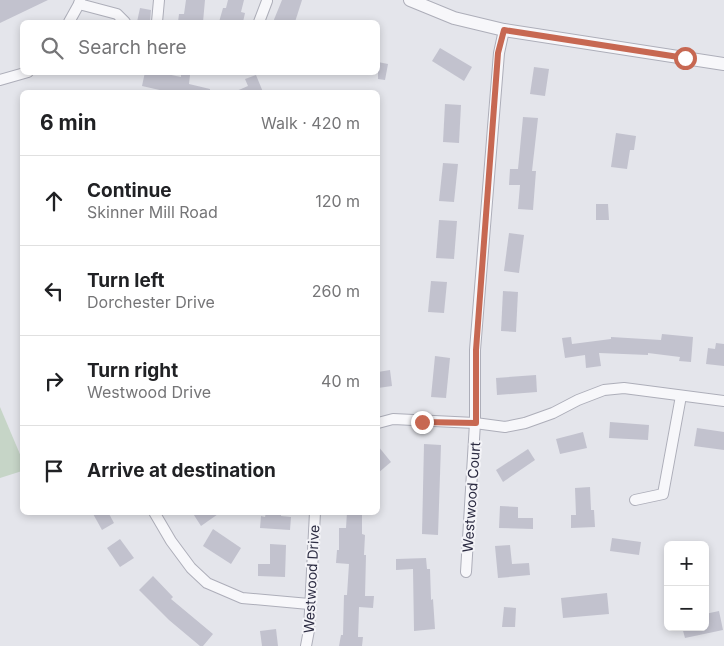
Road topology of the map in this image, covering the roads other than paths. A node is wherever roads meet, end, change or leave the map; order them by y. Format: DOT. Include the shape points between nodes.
graph roads {
  1 [pos="159,0"];
  2 [pos="410,0"];
  3 [pos="266,1"];
  4 [pos="80,2"];
  5 [pos="70,20"];
  6 [pos="123,20"];
  7 [pos="157,20"];
  8 [pos="259,20"];
  9 [pos="504,30"];
  10 [pos="724,64"];
  11 [pos="20,74"];
  12 [pos="0,80"];
  13 [pos="681,396"];
  14 [pos="724,401"];
  15 [pos="380,422"];
  16 [pos="476,423"];
  17 [pos="635,500"];
  18 [pos="156,515"];
  19 [pos="314,515"];
  20 [pos="466,572"];
  21 [pos="309,604"];
  22 [pos="306,646"];
  1 -- 7 [label="street"];
  2 -- 9 [label="street" via="454,18"];
  3 -- 8 [label="street"];
  4 -- 5 [label="street"];
  4 -- 6 [label="street" via="117,14"];
  9 -- 10 [label="street"];
  9 -- 16 [label="street, Westwood Court" via="498,53 477,331"];
  11 -- 12 [label="street"];
  13 -- 14 [label="street"];
  13 -- 16 [label="street" via="624,388 604,390 525,423 505,426"];
  13 -- 17 [label="street" via="663,494"];
  15 -- 16 [label="street" via="393,419"];
  16 -- 20 [label="street, Westwood Court"];
  18 -- 21 [label="street" via="170,542 207,582 242,598"];
  19 -- 21 [label="street, Westwood Drive"];
  21 -- 22 [label="street, Westwood Drive"];
}
